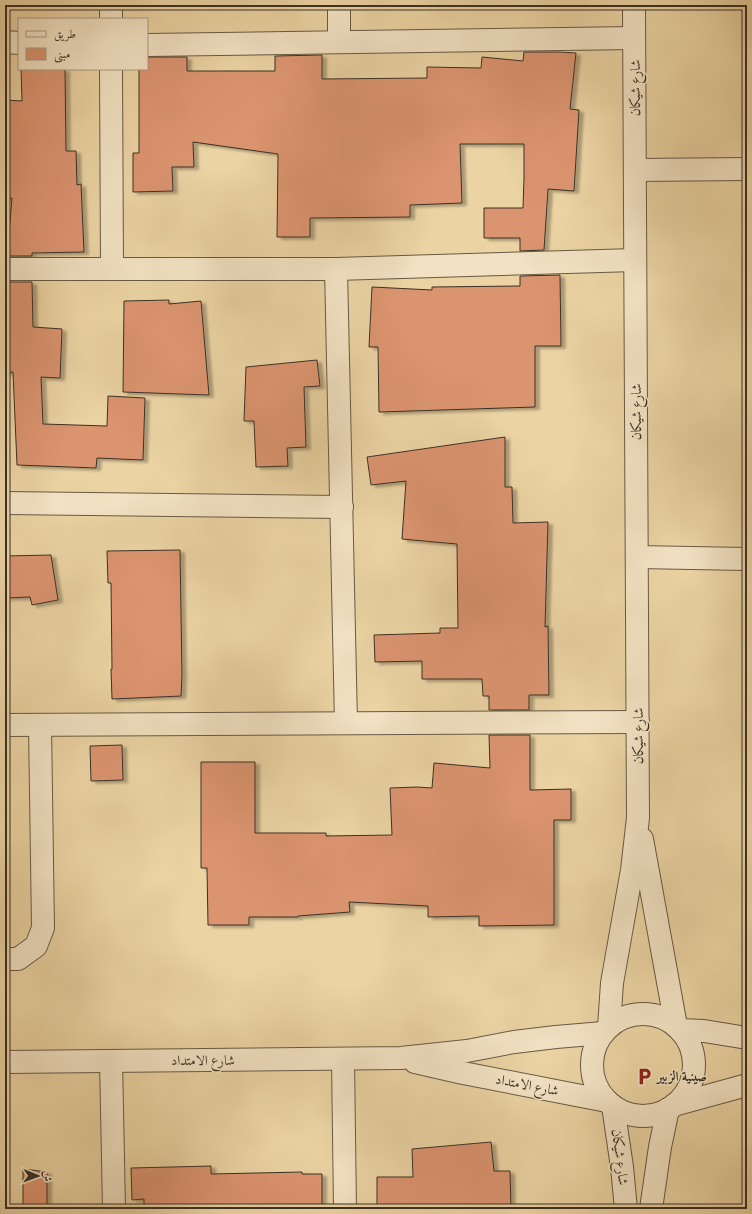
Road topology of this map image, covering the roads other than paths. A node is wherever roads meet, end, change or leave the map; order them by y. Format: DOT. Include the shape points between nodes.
graph roads {
  1 [pos="111,5"];
  2 [pos="339,5"];
  3 [pos="634,5"];
  4 [pos="111,18"];
  5 [pos="634,38"];
  6 [pos="5,42"];
  7 [pos="339,42"];
  8 [pos="18,43"];
  9 [pos="148,46"];
  10 [pos="111,70"];
  11 [pos="747,169"];
  12 [pos="635,170"];
  13 [pos="636,260"];
  14 [pos="112,268"];
  15 [pos="5,269"];
  16 [pos="336,269"];
  17 [pos="5,503"];
  18 [pos="342,507"];
  19 [pos="637,558"];
  20 [pos="747,559"];
  21 [pos="638,722"];
  22 [pos="346,723"];
  23 [pos="5,725"];
  24 [pos="40,725"];
  25 [pos="638,818"];
  26 [pos="5,959"];
  27 [pos="678,1028"];
  28 [pos="606,1030"];
  29 [pos="747,1038"];
  30 [pos="400,1058"];
  31 [pos="343,1059"];
  32 [pos="111,1061"];
  33 [pos="5,1062"];
  34 [pos="747,1086"];
  35 [pos="610,1103"];
  36 [pos="671,1107"];
  37 [pos="114,1209"];
  38 [pos="346,1209"];
  39 [pos="626,1209"];
  40 [pos="651,1209"];
  1 -- 4 [label="street"];
  2 -- 7 [label="street"];
  3 -- 5 [label="street, شارع شيكان"];
  5 -- 7 [label="street"];
  5 -- 12 [label="street, شارع شيكان"];
  6 -- 8 [label="street"];
  7 -- 9 [label="street"];
  10 -- 14 [label="street"];
  11 -- 12 [label="street"];
  12 -- 13 [label="street, شارع شيكان"];
  13 -- 16 [label="street"];
  13 -- 19 [label="street, شارع شيكان"];
  14 -- 15 [label="street"];
  14 -- 16 [label="street"];
  16 -- 18 [label="street"];
  17 -- 18 [label="street"];
  18 -- 22 [label="street"];
  19 -- 20 [label="street"];
  19 -- 21 [label="street, شارع شيكان"];
  21 -- 22 [label="street"];
  21 -- 25 [label="street, شارع شيكان"];
  22 -- 24 [label="street"];
  23 -- 24 [label="street"];
  24 -- 26 [label="street" via="43,928 36,946 18,959"];
  25 -- 27 [label="street, شارع شيكان"];
  25 -- 28 [label="street, شارع شيكان"];
  27 -- 28 [label="street" via="664,1018 650,1014 635,1014 621,1019"];
  27 -- 29 [label="street"];
  27 -- 36 [label="street" via="688,1041 693,1054 694,1068 684,1095"];
  28 -- 30 [label="street, شارع الامتداد" via="467,1051"];
  28 -- 35 [label="street" via="596,1046 593,1075 598,1089"];
  30 -- 31 [label="street, شارع الامتداد"];
  30 -- 35 [label="street, شارع الامتداد"];
  31 -- 32 [label="street, شارع الامتداد"];
  31 -- 38 [label="street"];
  32 -- 33 [label="street, شارع الامتداد"];
  32 -- 37 [label="street"];
  34 -- 36 [label="street"];
  35 -- 36 [label="street" via="634,1115 646,1116"];
  35 -- 39 [label="street, شارع شيكان" via="622,1167"];
  36 -- 40 [label="street" via="660,1147"];
}
